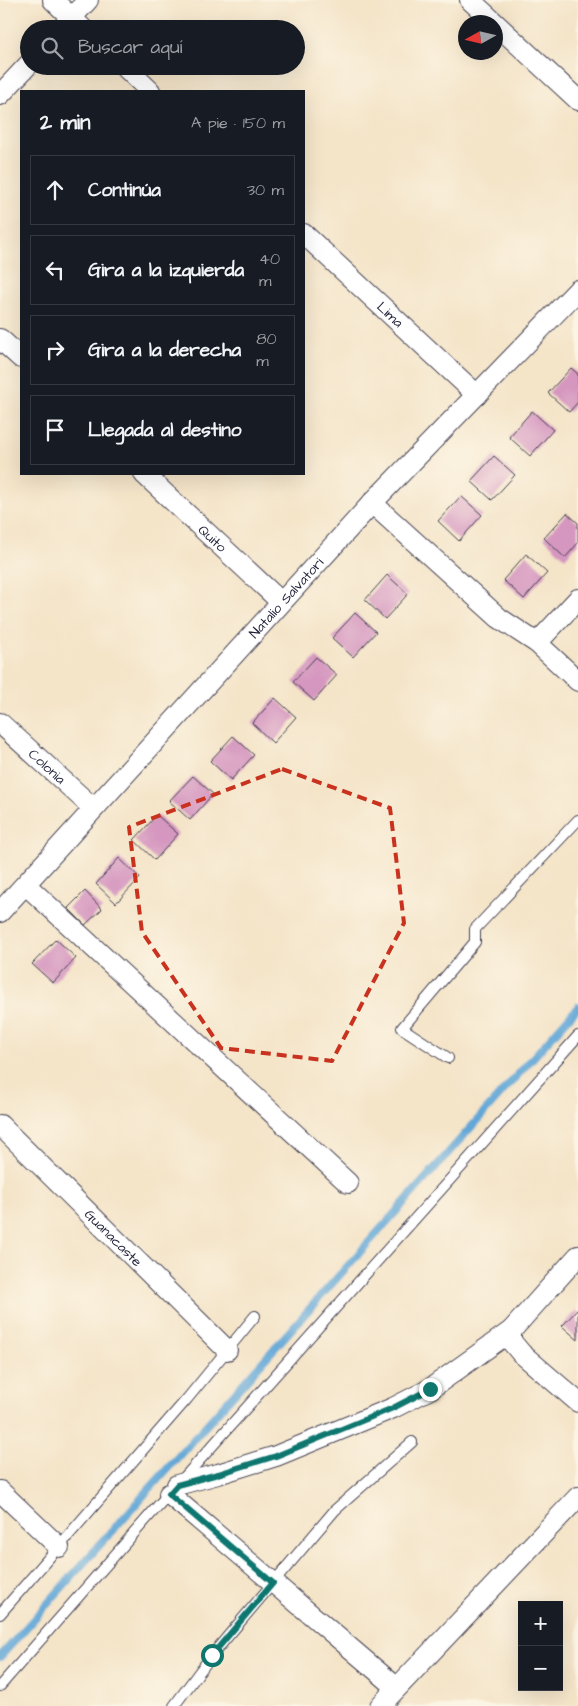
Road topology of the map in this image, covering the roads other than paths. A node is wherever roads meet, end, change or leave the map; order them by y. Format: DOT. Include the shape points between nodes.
graph roads {
  1 [pos="53,0"];
  2 [pos="88,0"];
  3 [pos="470,0"];
  4 [pos="486,15"];
  5 [pos="68,20"];
  6 [pos="75,20"];
  7 [pos="503,30"];
  8 [pos="20,74"];
  9 [pos="133,75"];
  10 [pos="149,90"];
  11 [pos="0,95"];
  12 [pos="578,100"];
  13 [pos="305,235"];
  14 [pos="578,290"];
  15 [pos="0,338"];
  16 [pos="20,357"];
  17 [pos="477,395"];
  18 [pos="145,475"];
  19 [pos="372,503"];
  20 [pos="578,599"];
  21 [pos="281,602"];
  22 [pos="537,643"];
  23 [pos="578,681"];
  24 [pos="0,723"];
  25 [pos="93,808"];
  26 [pos="578,820"];
  27 [pos="26,885"];
  28 [pos="0,912"];
  29 [pos="578,1036"];
  30 [pos="448,1058"];
  31 [pos="0,1124"];
  32 [pos="348,1183"];
  33 [pos="578,1256"];
  34 [pos="255,1316"];
  35 [pos="511,1331"];
  36 [pos="227,1350"];
  37 [pos="578,1402"];
  38 [pos="412,1442"];
  39 [pos="0,1490"];
  40 [pos="173,1490"];
  41 [pos="578,1497"];
  42 [pos="59,1547"];
  43 [pos="273,1583"];
  44 [pos="0,1614"];
  45 [pos="0,1686"];
  46 [pos="396,1687"];
  47 [pos="174,1706"];
  48 [pos="380,1706"];
  1 -- 5 [label="street"];
  2 -- 6 [label="street"];
  3 -- 4 [label="street"];
  7 -- 12 [label="street"];
  8 -- 11 [label="street"];
  9 -- 10 [label="street"];
  13 -- 17 [label="street, Lima"];
  14 -- 17 [label="street, Natalio Salvatori"];
  15 -- 16 [label="street"];
  17 -- 19 [label="street, Natalio Salvatori"];
  18 -- 21 [label="street, Quito"];
  19 -- 21 [label="street, Natalio Salvatori"];
  19 -- 22 [label="street" via="499,618"];
  20 -- 22 [label="street"];
  21 -- 25 [label="street, Natalio Salvatori"];
  22 -- 23 [label="street"];
  24 -- 25 [label="street, Colonia"];
  25 -- 27 [label="street, Natalio Salvatori"];
  26 -- 30 [label="lane" via="475,930 475,942 402,1028"];
  27 -- 28 [label="street, Natalio Salvatori"];
  27 -- 32 [label="street"];
  29 -- 40 [label="lane"];
  31 -- 36 [label="street, Guanacaste"];
  33 -- 35 [label="street"];
  34 -- 36 [label="lane"];
  35 -- 37 [label="street" via="512,1341 521,1353"];
  35 -- 40 [label="street" via="430,1389 393,1408 276,1456"];
  36 -- 42 [label="lane"];
  38 -- 43 [label="lane" via="335,1510"];
  39 -- 42 [label="street"];
  40 -- 43 [label="street"];
  40 -- 45 [label="lane"];
  41 -- 46 [label="street"];
  42 -- 44 [label="lane"];
  43 -- 46 [label="street"];
  43 -- 47 [label="lane"];
  46 -- 48 [label="street"];
}
